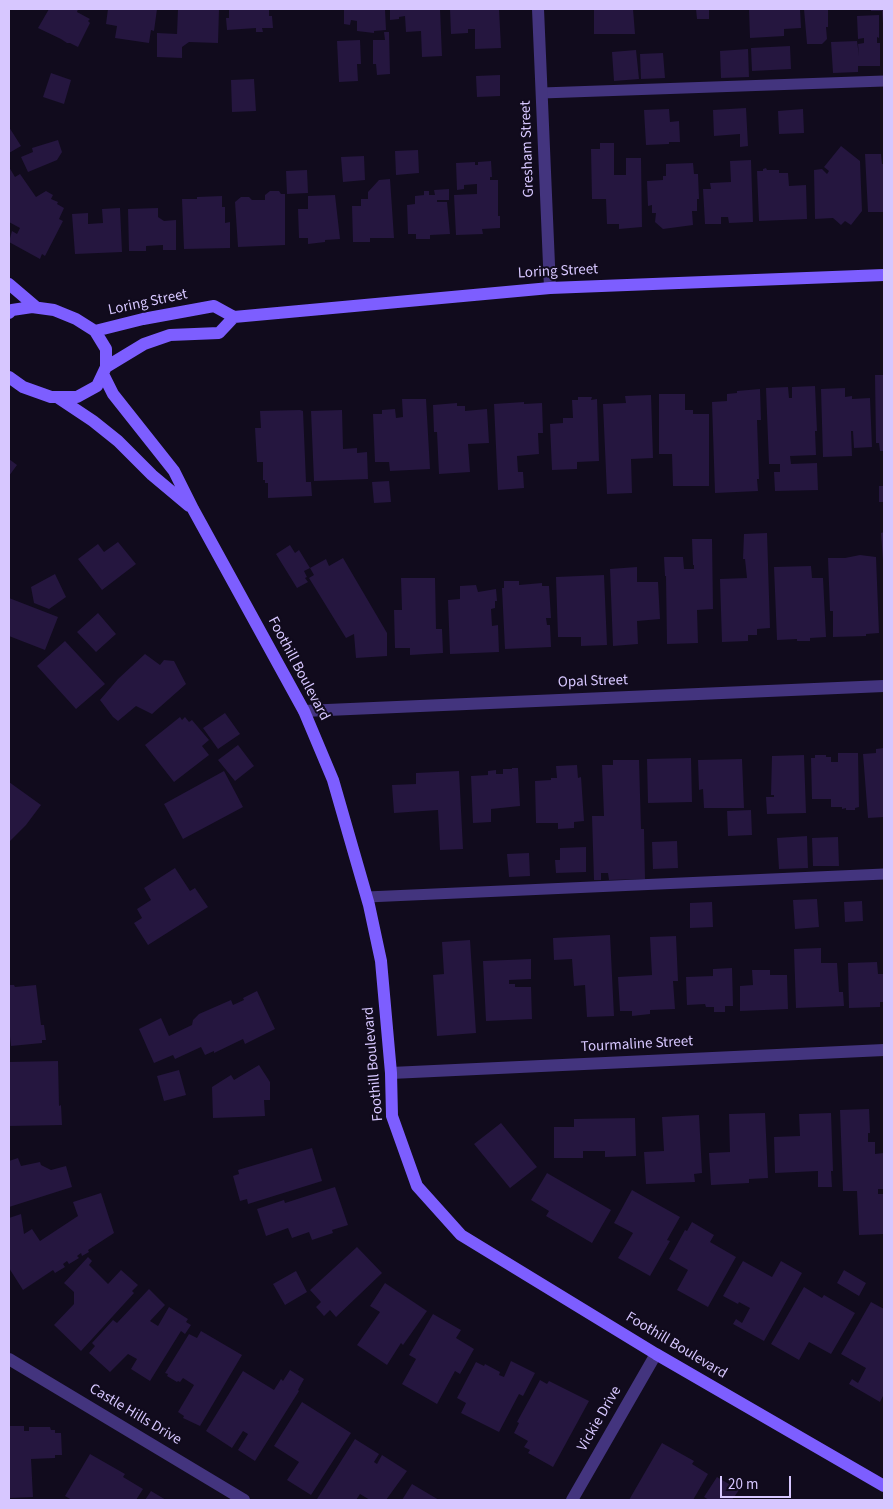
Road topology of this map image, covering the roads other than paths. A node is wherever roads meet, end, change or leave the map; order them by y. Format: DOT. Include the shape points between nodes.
graph roads {
  1 [pos="538,9"];
  2 [pos="884,81"];
  3 [pos="542,93"];
  4 [pos="884,275"];
  5 [pos="9,284"];
  6 [pos="550,288"];
  7 [pos="36,308"];
  8 [pos="9,313"];
  9 [pos="234,317"];
  10 [pos="96,331"];
  11 [pos="105,370"];
  12 [pos="11,380"];
  13 [pos="57,397"];
  14 [pos="193,509"];
  15 [pos="884,686"];
  16 [pos="304,711"];
  17 [pos="884,874"];
  18 [pos="367,897"];
  19 [pos="884,1050"];
  20 [pos="391,1073"];
  21 [pos="656,1354"];
  22 [pos="9,1358"];
  23 [pos="884,1486"];
  24 [pos="244,1500"];
  25 [pos="572,1500"];
  1 -- 3 [label="street, Gresham Street"];
  2 -- 3 [label="lane"];
  3 -- 6 [label="street, Gresham Street"];
  4 -- 6 [label="main road, Loring Street"];
  5 -- 7 [label="main road"];
  6 -- 9 [label="main road, Loring Street"];
  7 -- 8 [label="main road" via="32,306"];
  7 -- 10 [label="main road" via="54,310"];
  9 -- 10 [label="main road, Loring Street" via="214,306"];
  9 -- 11 [label="main road" via="219,333 170,335 144,344"];
  10 -- 11 [label="main road, Foothill Boulevard" via="106,349"];
  11 -- 13 [label="main road" via="97,386 77,397"];
  11 -- 14 [label="main road, Foothill Boulevard" via="113,394 174,471"];
  12 -- 13 [label="main road"];
  13 -- 14 [label="main road, Foothill Boulevard" via="118,441"];
  14 -- 16 [label="main road, Foothill Boulevard"];
  15 -- 16 [label="street, Opal Street"];
  16 -- 18 [label="main road, Foothill Boulevard" via="333,780"];
  17 -- 18 [label="lane"];
  18 -- 20 [label="main road, Foothill Boulevard" via="381,961"];
  19 -- 20 [label="street, Tourmaline Street"];
  20 -- 21 [label="main road, Foothill Boulevard" via="392,1116 417,1186 462,1235"];
  21 -- 23 [label="main road, Foothill Boulevard"];
  21 -- 25 [label="street, Vickie Drive"];
  22 -- 24 [label="street, Castle Hills Drive"];
}
